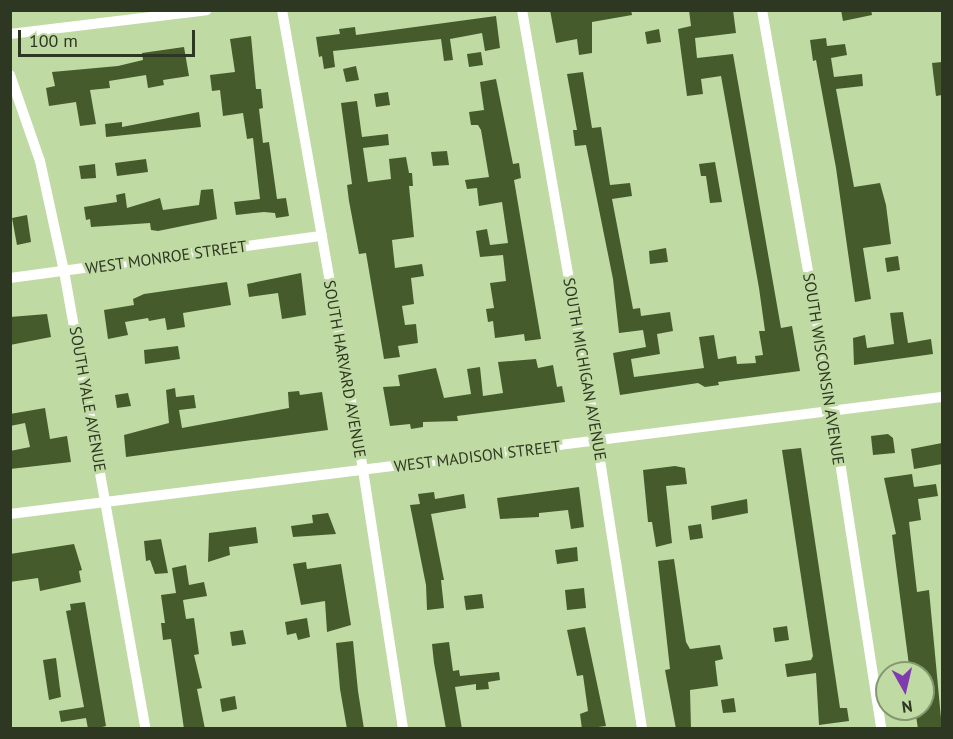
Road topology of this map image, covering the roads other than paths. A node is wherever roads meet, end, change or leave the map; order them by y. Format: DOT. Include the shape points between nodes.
graph roads {
  1 [pos="207,10"];
  2 [pos="282,10"];
  3 [pos="522,10"];
  4 [pos="762,10"];
  5 [pos="10,34"];
  6 [pos="10,75"];
  7 [pos="322,236"];
  8 [pos="64,271"];
  9 [pos="10,278"];
  10 [pos="942,397"];
  11 [pos="832,411"];
  12 [pos="597,441"];
  13 [pos="363,470"];
  14 [pos="107,502"];
  15 [pos="10,514"];
  16 [pos="145,729"];
  17 [pos="403,729"];
  18 [pos="642,729"];
  19 [pos="881,729"];
  1 -- 5 [label="street"];
  2 -- 7 [label="street, SOUTH HARVARD AVENUE"];
  3 -- 12 [label="street, SOUTH MICHIGAN AVENUE"];
  4 -- 11 [label="street, SOUTH WISCONSIN AVENUE"];
  6 -- 8 [label="street, SOUTH YALE AVENUE" via="40,161"];
  7 -- 8 [label="street, WEST MONROE STREET"];
  7 -- 13 [label="street, SOUTH HARVARD AVENUE"];
  8 -- 9 [label="street, WEST MONROE STREET"];
  8 -- 14 [label="street, SOUTH YALE AVENUE"];
  10 -- 11 [label="street, WEST MADISON STREET"];
  11 -- 12 [label="street, WEST MADISON STREET"];
  11 -- 19 [label="street, SOUTH WISCONSIN AVENUE"];
  12 -- 13 [label="street, WEST MADISON STREET"];
  12 -- 18 [label="street, SOUTH MICHIGAN AVENUE"];
  13 -- 14 [label="street, WEST MADISON STREET"];
  13 -- 17 [label="street, SOUTH HARVARD AVENUE"];
  14 -- 15 [label="street, WEST MADISON STREET"];
  14 -- 16 [label="street, SOUTH YALE AVENUE"];
}
